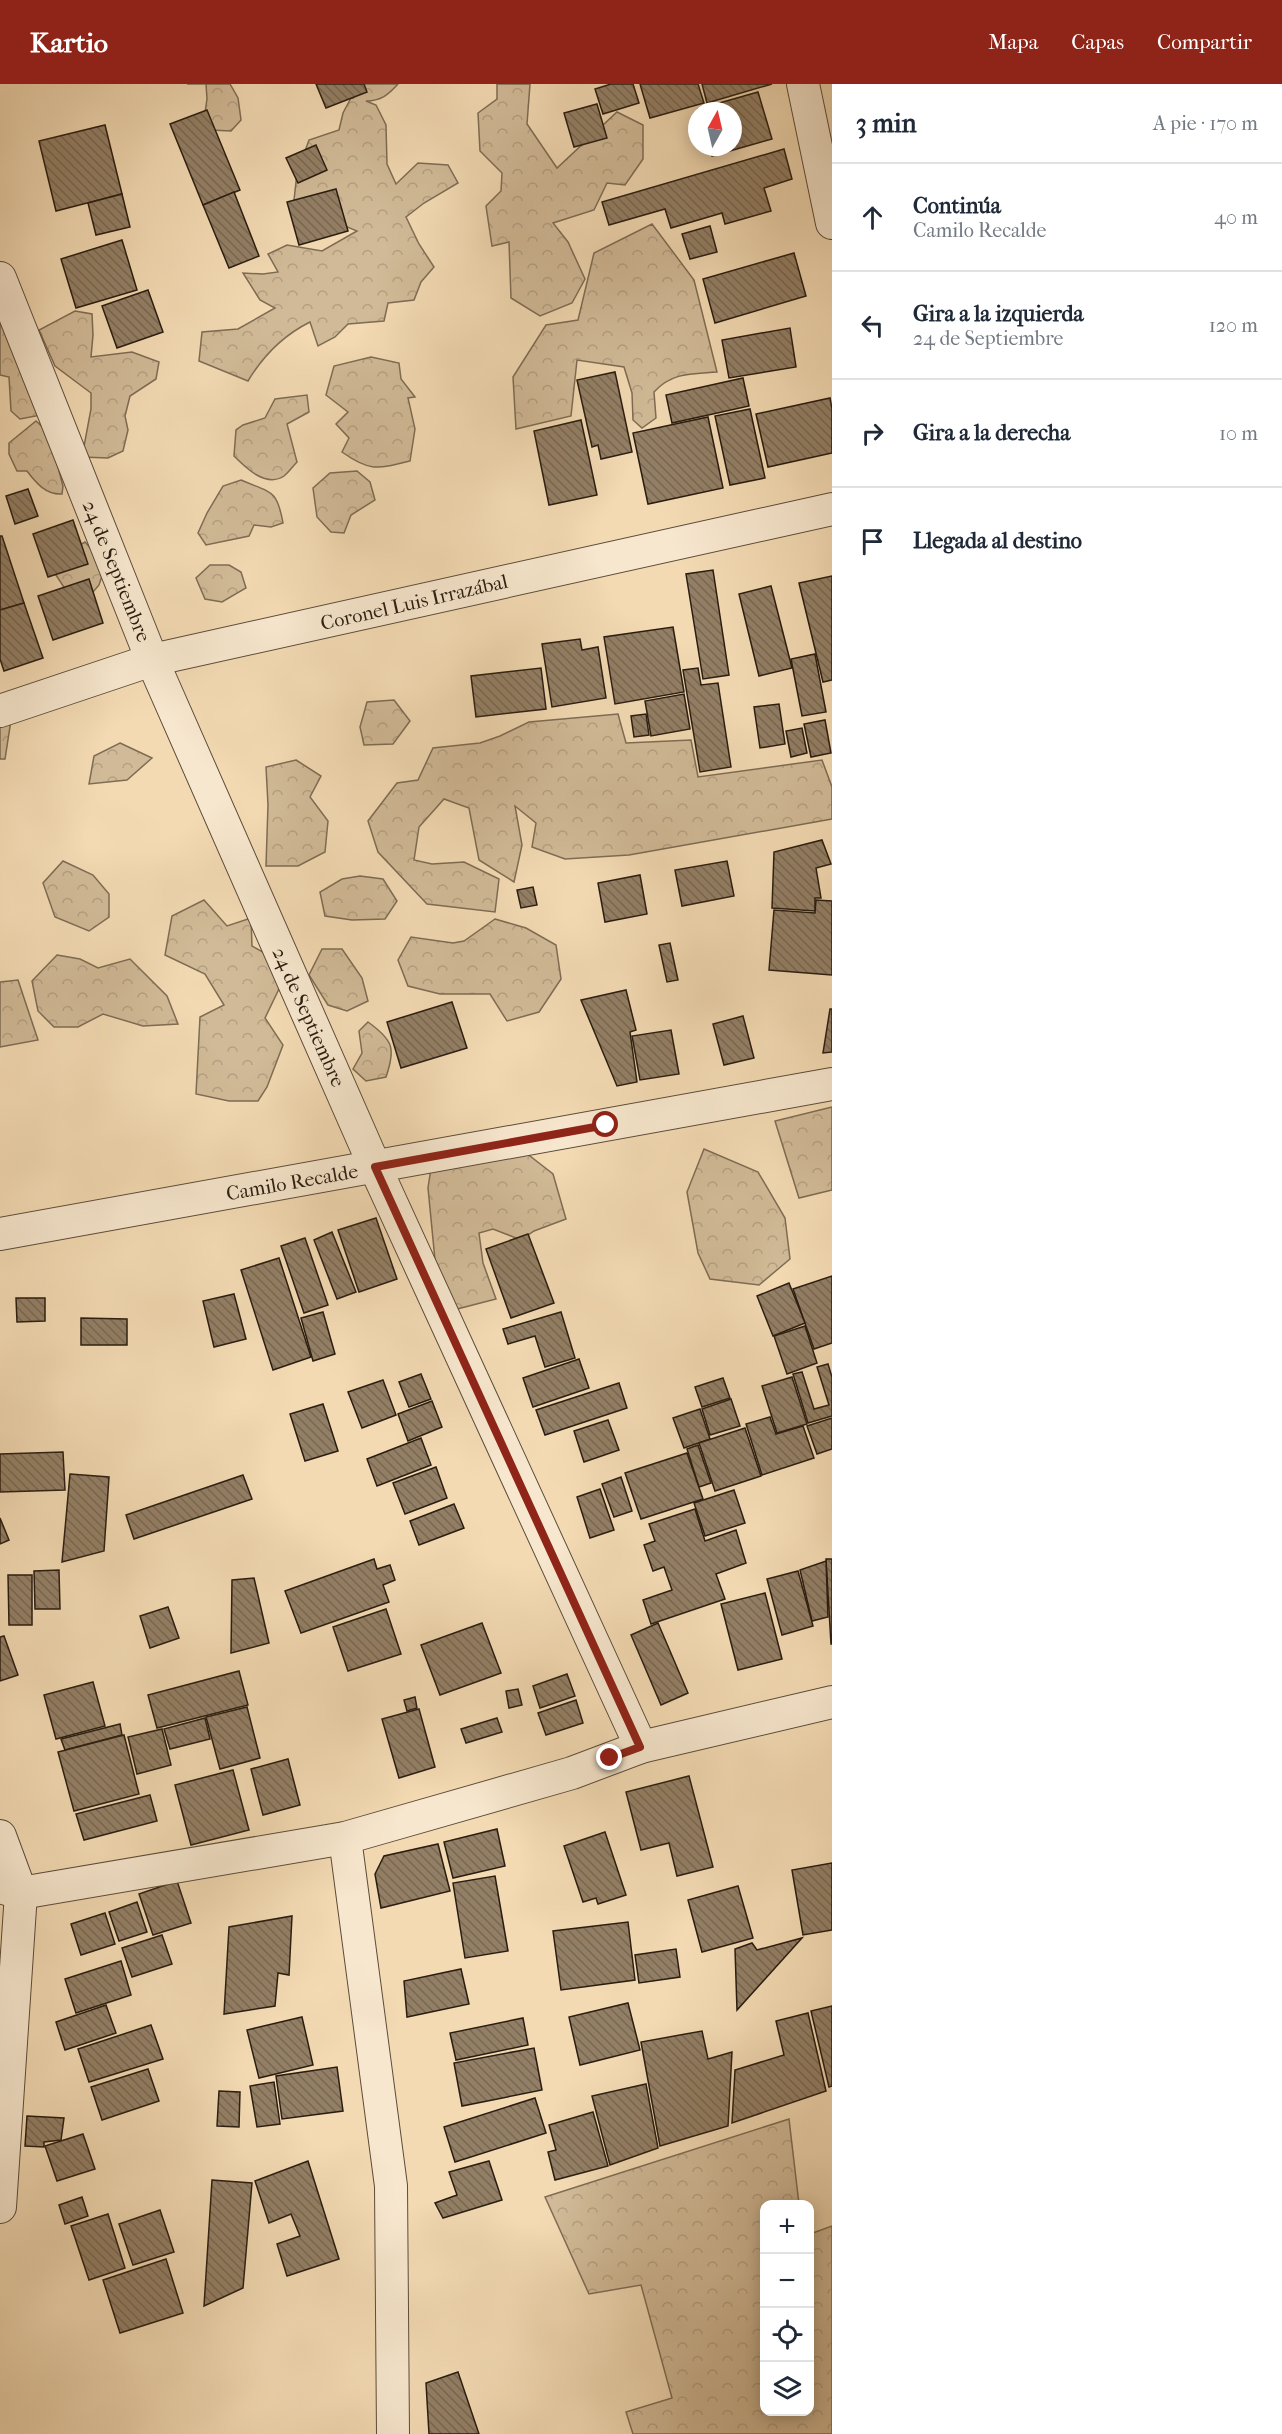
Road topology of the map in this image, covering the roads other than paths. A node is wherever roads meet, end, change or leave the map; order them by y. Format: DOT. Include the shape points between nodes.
graph roads {
  1 [pos="802,84"];
  2 [pos="832,223"];
  3 [pos="0,278"];
  4 [pos="832,509"];
  5 [pos="152,660"];
  6 [pos="0,711"];
  7 [pos="832,1084"];
  8 [pos="375,1167"];
  9 [pos="0,1234"];
  10 [pos="832,1702"];
  11 [pos="640,1747"];
  12 [pos="0,1836"];
  13 [pos="345,1838"];
  14 [pos="11,1890"];
  15 [pos="5,2080"];
  16 [pos="0,2207"];
  17 [pos="393,2434"];
  1 -- 2 [label="street"];
  3 -- 5 [label="street, 24 de Septiembre"];
  4 -- 5 [label="street, Coronel Luis Irrazábal"];
  5 -- 6 [label="street, Coronel Luis Irrazábal"];
  5 -- 8 [label="street, 24 de Septiembre"];
  7 -- 8 [label="street, Camilo Recalde"];
  8 -- 9 [label="street, Camilo Recalde"];
  8 -- 11 [label="street, 24 de Septiembre"];
  10 -- 11 [label="street"];
  11 -- 13 [label="street" via="572,1773"];
  12 -- 14 [label="street"];
  13 -- 14 [label="street"];
  13 -- 17 [label="street" via="391,2186"];
  14 -- 15 [label="street"];
  15 -- 16 [label="street"];
}
